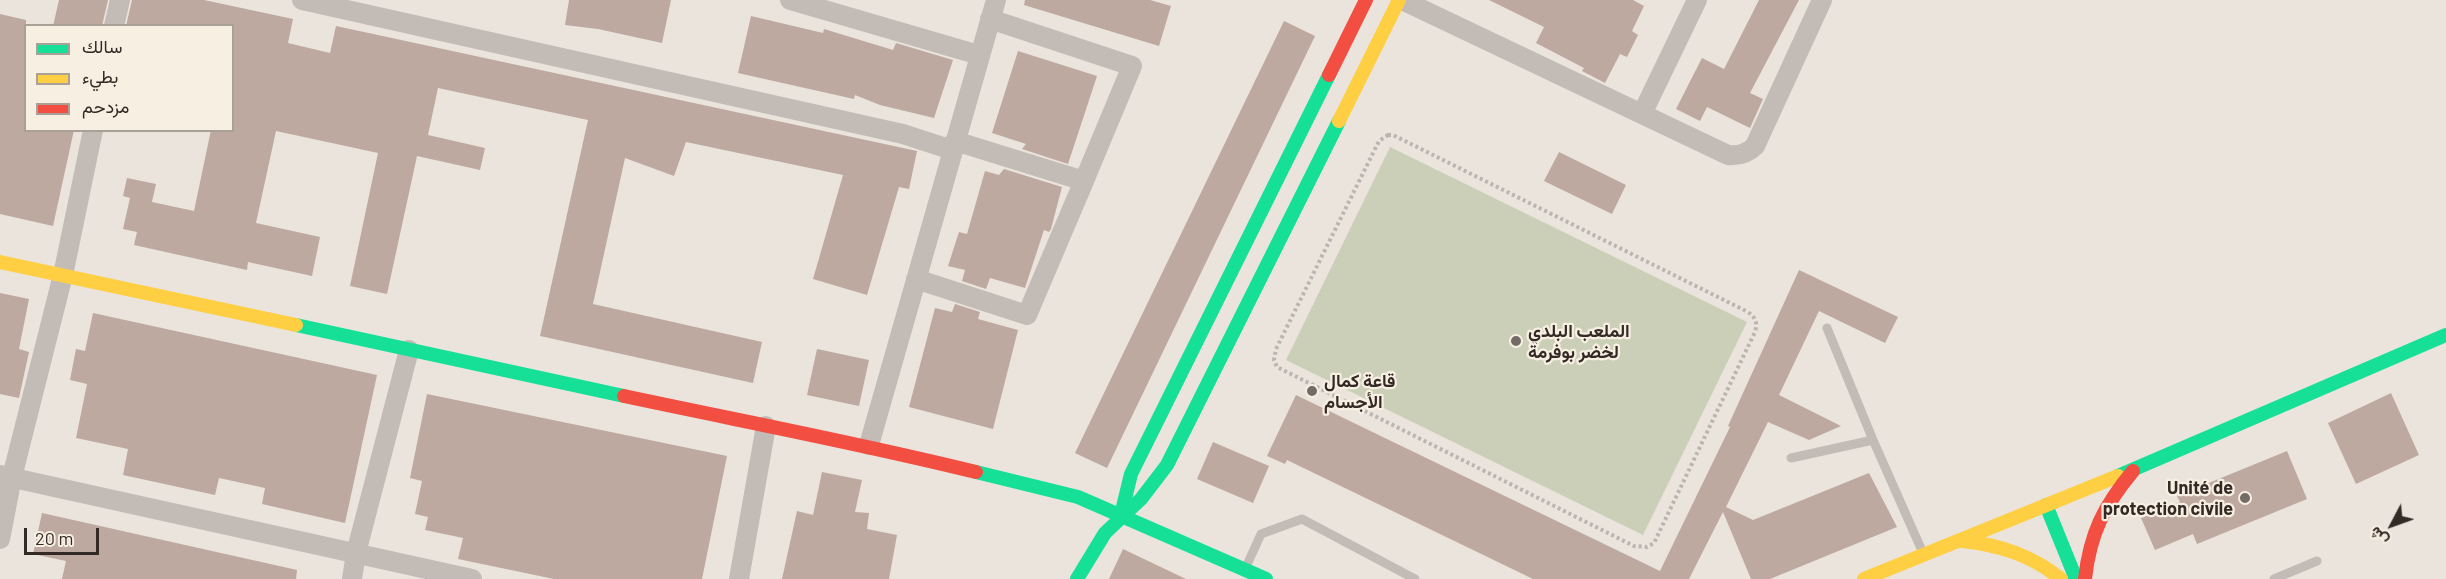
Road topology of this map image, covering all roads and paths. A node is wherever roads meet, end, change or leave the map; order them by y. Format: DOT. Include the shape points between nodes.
graph roads {
  1 [pos="120,0"];
  2 [pos="302,0"];
  3 [pos="790,0"];
  4 [pos="996,0"];
  5 [pos="1366,0"];
  6 [pos="1401,0"];
  7 [pos="1697,0"];
  8 [pos="1822,0"];
  9 [pos="990,19"];
  10 [pos="114,24"];
  11 [pos="979,55"];
  12 [pos="1642,114"];
  13 [pos="93,132"];
  14 [pos="953,145"];
  15 [pos="1084,181"];
  16 [pos="0,262"];
  17 [pos="63,275"];
  18 [pos="915,279"];
  19 [pos="1827,328"];
  20 [pos="2446,335"];
  21 [pos="409,350"];
  22 [pos="766,426"];
  23 [pos="1873,440"];
  24 [pos="869,445"];
  25 [pos="1791,458"];
  26 [pos="2134,470"];
  27 [pos="6,476"];
  28 [pos="2046,505"];
  29 [pos="1121,514"];
  30 [pos="1658,536"];
  31 [pos="0,540"];
  32 [pos="1958,541"];
  33 [pos="356,553"];
  34 [pos="1924,555"];
  35 [pos="2317,561"];
  36 [pos="1245,569"];
  37 [pos="352,579"];
  38 [pos="472,579"];
  39 [pos="739,579"];
  40 [pos="1077,579"];
  41 [pos="1266,579"];
  42 [pos="1415,579"];
  43 [pos="1864,579"];
  44 [pos="2061,579"];
  45 [pos="2076,579"];
  46 [pos="2085,579"];
  47 [pos="2274,579"];
  1 -- 10 [label="street"];
  2 -- 14 [label="street"];
  3 -- 11 [label="street"];
  4 -- 9 [label="street"];
  5 -- 29 [label="main road" via="1131,474"];
  6 -- 12 [label="street"];
  6 -- 29 [label="main road" via="1167,465 1155,484"];
  7 -- 12 [label="street"];
  8 -- 12 [label="street" via="1750,151 1728,154"];
  9 -- 11 [label="street"];
  9 -- 15 [label="street" via="1132,66"];
  11 -- 14 [label="street"];
  13 -- 17 [label="street"];
  14 -- 15 [label="street"];
  14 -- 18 [label="street"];
  15 -- 18 [label="street" via="1027,315"];
  16 -- 17 [label="main road"];
  17 -- 21 [label="main road"];
  17 -- 27 [label="street"];
  18 -- 24 [label="street"];
  19 -- 23 [label="lane"];
  20 -- 26 [label="main road"];
  21 -- 22 [label="main road"];
  21 -- 33 [label="street"];
  22 -- 24 [label="main road"];
  22 -- 39 [label="street"];
  23 -- 25 [label="lane"];
  23 -- 34 [label="lane"];
  24 -- 29 [label="main road" via="1078,497"];
  26 -- 28 [label="main road"];
  26 -- 46 [label="main road" via="2097,521 2087,552"];
  27 -- 31 [label="street"];
  27 -- 33 [label="street"];
  28 -- 32 [label="main road"];
  28 -- 45 [label="main road"];
  29 -- 36 [label="main road"];
  29 -- 40 [label="main road" via="1096,544"];
  30 -- 30 [label="path" via="1755,332 1754,317 1393,135 1384,137 1276,349 1277,367 1634,546 1647,547"];
  32 -- 34 [label="main road"];
  32 -- 44 [label="main road" via="1990,543 2020,553"];
  33 -- 37 [label="street"];
  33 -- 38 [label="street"];
  34 -- 43 [label="main road"];
  35 -- 47 [label="lane"];
  36 -- 41 [label="main road"];
  36 -- 42 [label="lane" via="1261,534 1302,519"];
}
